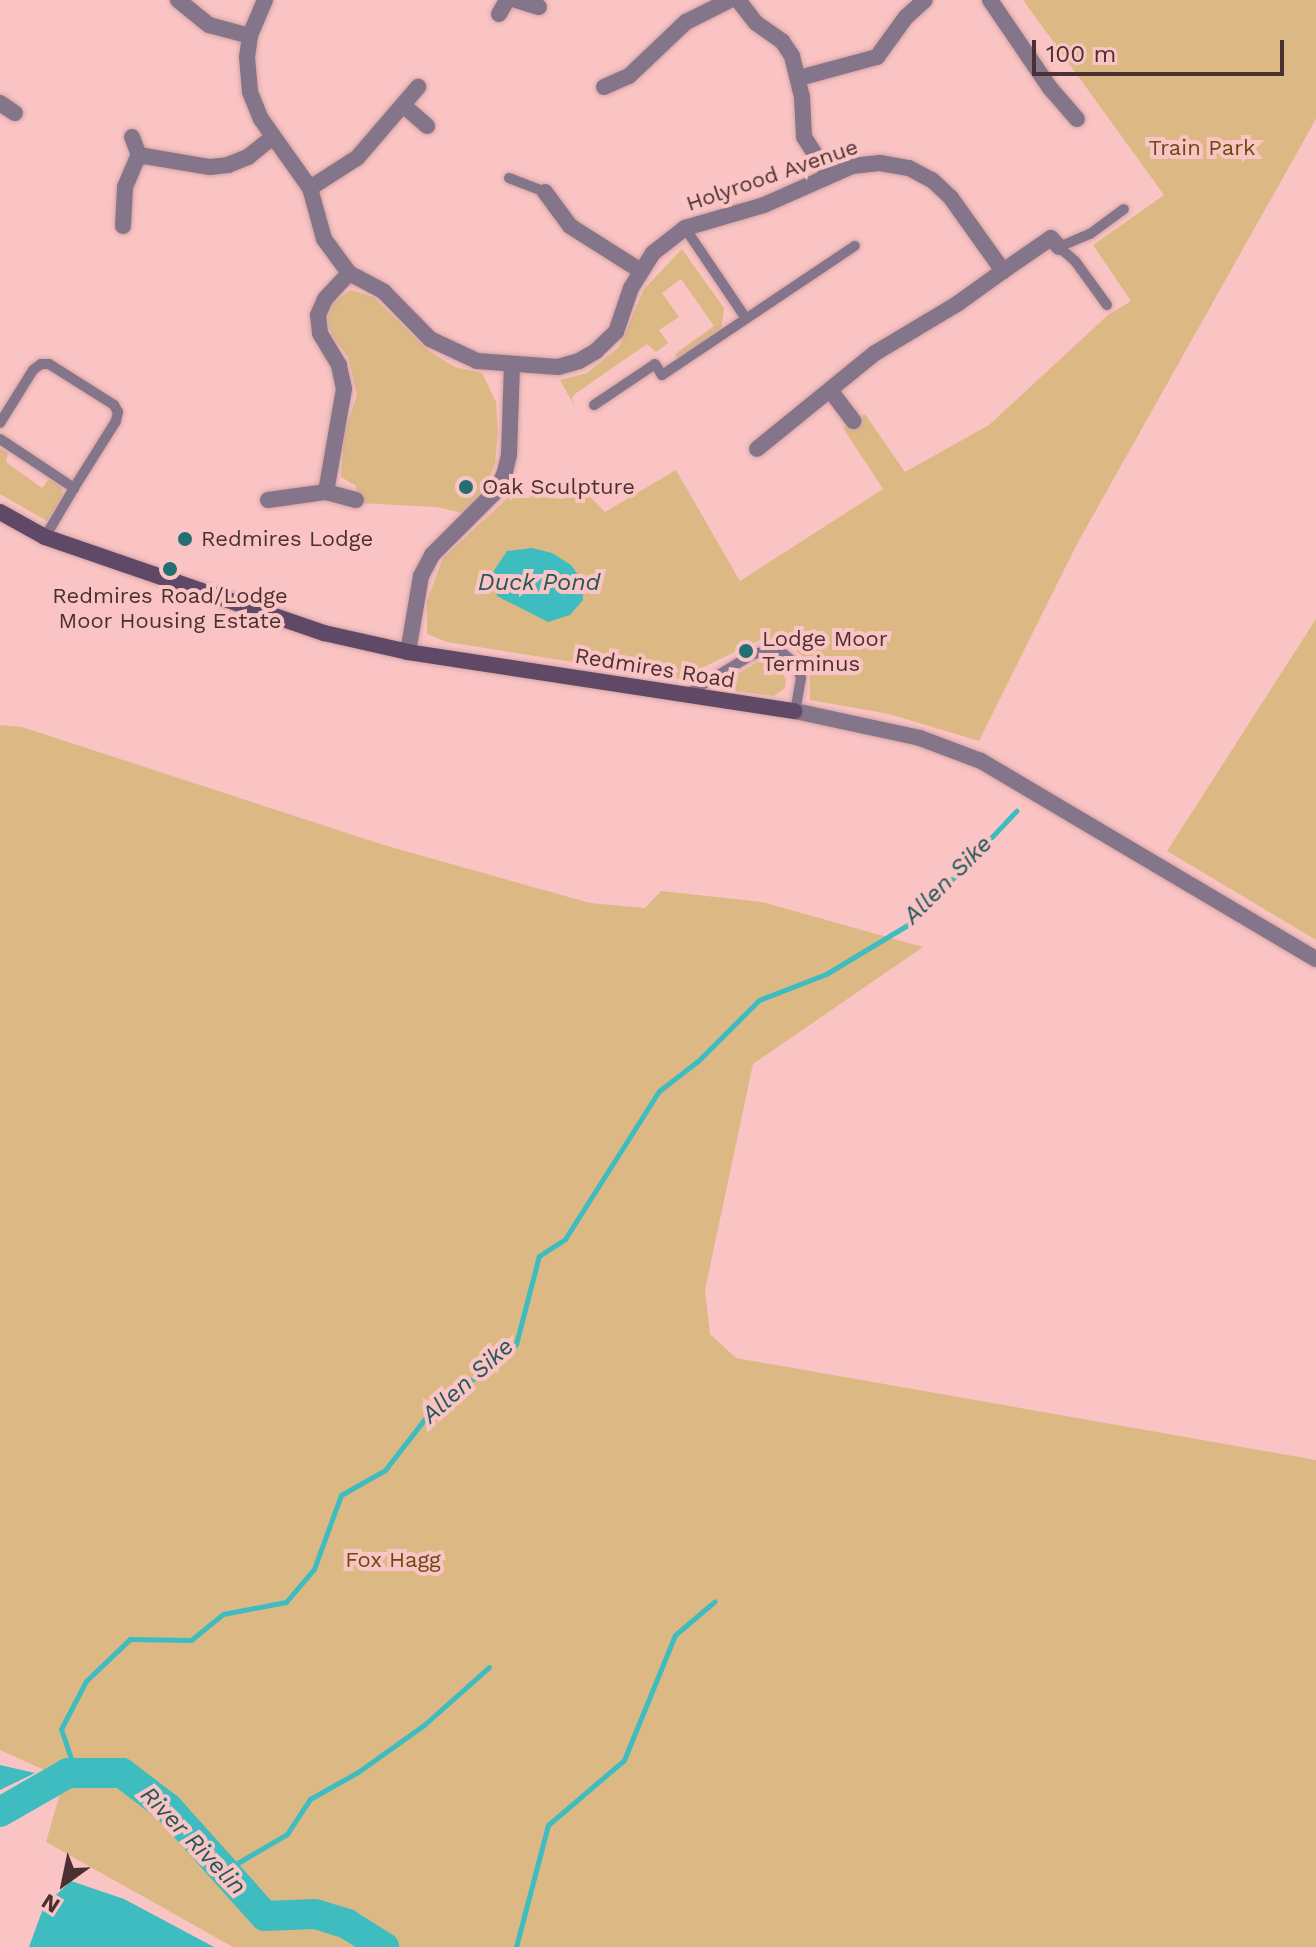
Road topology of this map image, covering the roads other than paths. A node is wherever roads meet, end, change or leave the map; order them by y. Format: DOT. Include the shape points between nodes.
graph roads {
  1 [pos="178,0"];
  2 [pos="265,0"];
  3 [pos="516,0"];
  4 [pos="730,0"];
  5 [pos="738,0"];
  6 [pos="925,0"];
  7 [pos="990,0"];
  8 [pos="539,7"];
  9 [pos="250,36"];
  10 [pos="799,78"];
  11 [pos="418,87"];
  12 [pos="604,87"];
  13 [pos="0,103"];
  14 [pos="403,105"];
  15 [pos="15,113"];
  16 [pos="1077,119"];
  17 [pos="427,126"];
  18 [pos="132,137"];
  19 [pos="273,137"];
  20 [pos="140,158"];
  21 [pos="829,176"];
  22 [pos="509,178"];
  23 [pos="310,188"];
  24 [pos="545,192"];
  25 [pos="1124,209"];
  26 [pos="123,226"];
  27 [pos="685,228"];
  28 [pos="1055,243"];
  29 [pos="855,246"];
  30 [pos="641,271"];
  31 [pos="1003,271"];
  32 [pos="349,273"];
  33 [pos="1107,305"];
  34 [pos="745,317"];
  35 [pos="512,365"];
  36 [pos="830,390"];
  37 [pos="594,405"];
  38 [pos="853,421"];
  39 [pos="0,423"];
  40 [pos="0,439"];
  41 [pos="757,449"];
  42 [pos="74,488"];
  43 [pos="326,492"];
  44 [pos="268,500"];
  45 [pos="356,500"];
  46 [pos="0,512"];
  47 [pos="45,537"];
  48 [pos="408,652"];
  49 [pos="686,695"];
  50 [pos="795,711"];
  51 [pos="1316,959"];
  1 -- 9 [label="street" via="209,25"];
  2 -- 9 [label="street"];
  3 -- 8 [label="street"];
  4 -- 12 [label="street" via="686,22 629,76"];
  5 -- 10 [label="street" via="750,17 782,41"];
  6 -- 10 [label="street" via="868,62"];
  7 -- 16 [label="street" via="1041,77"];
  9 -- 19 [label="street" via="250,92"];
  10 -- 21 [label="street" via="804,137"];
  11 -- 14 [label="street"];
  13 -- 15 [label="street"];
  14 -- 17 [label="street"];
  14 -- 23 [label="street" via="357,158"];
  18 -- 20 [label="street"];
  19 -- 20 [label="street" via="228,165"];
  19 -- 23 [label="street"];
  20 -- 26 [label="street" via="131,165 125,187"];
  21 -- 27 [label="street, Holyrood Avenue" via="764,205"];
  21 -- 31 [label="street, Holyrood Avenue" via="852,166 880,163 909,168 932,180"];
  22 -- 24 [label="lane"];
  23 -- 32 [label="street" via="324,239"];
  24 -- 30 [label="street" via="570,226"];
  25 -- 28 [label="lane" via="1090,234"];
  27 -- 30 [label="street, Holyrood Avenue" via="653,253"];
  27 -- 34 [label="lane"];
  28 -- 31 [label="street"];
  28 -- 33 [label="lane"];
  29 -- 34 [label="lane"];
  30 -- 35 [label="street, Holyrood Avenue" via="616,332 596,351 558,367"];
  31 -- 36 [label="street" via="893,341"];
  32 -- 35 [label="street, Holyrood Avenue" via="384,292 444,349 477,361"];
  32 -- 43 [label="street" via="318,315 320,333 339,365 344,389"];
  34 -- 37 [label="lane" via="662,375 655,364"];
  35 -- 48 [label="street" via="505,472 498,489 432,555 421,576"];
  36 -- 38 [label="street"];
  36 -- 41 [label="street"];
  39 -- 42 [label="lane" via="41,364 114,405 116,421"];
  40 -- 42 [label="lane"];
  42 -- 47 [label="lane"];
  43 -- 44 [label="street"];
  43 -- 45 [label="street"];
  46 -- 47 [label="street, Redmires Road"];
  47 -- 48 [label="street, Redmires Road" via="324,633"];
  48 -- 49 [label="street, Redmires Road"];
  49 -- 50 [label="street, Redmires Road"];
  49 -- 50 [label="lane" via="753,654 768,651 784,654 796,664 801,678"];
  50 -- 51 [label="street, Redmires Road" via="920,738 981,761"];
}
